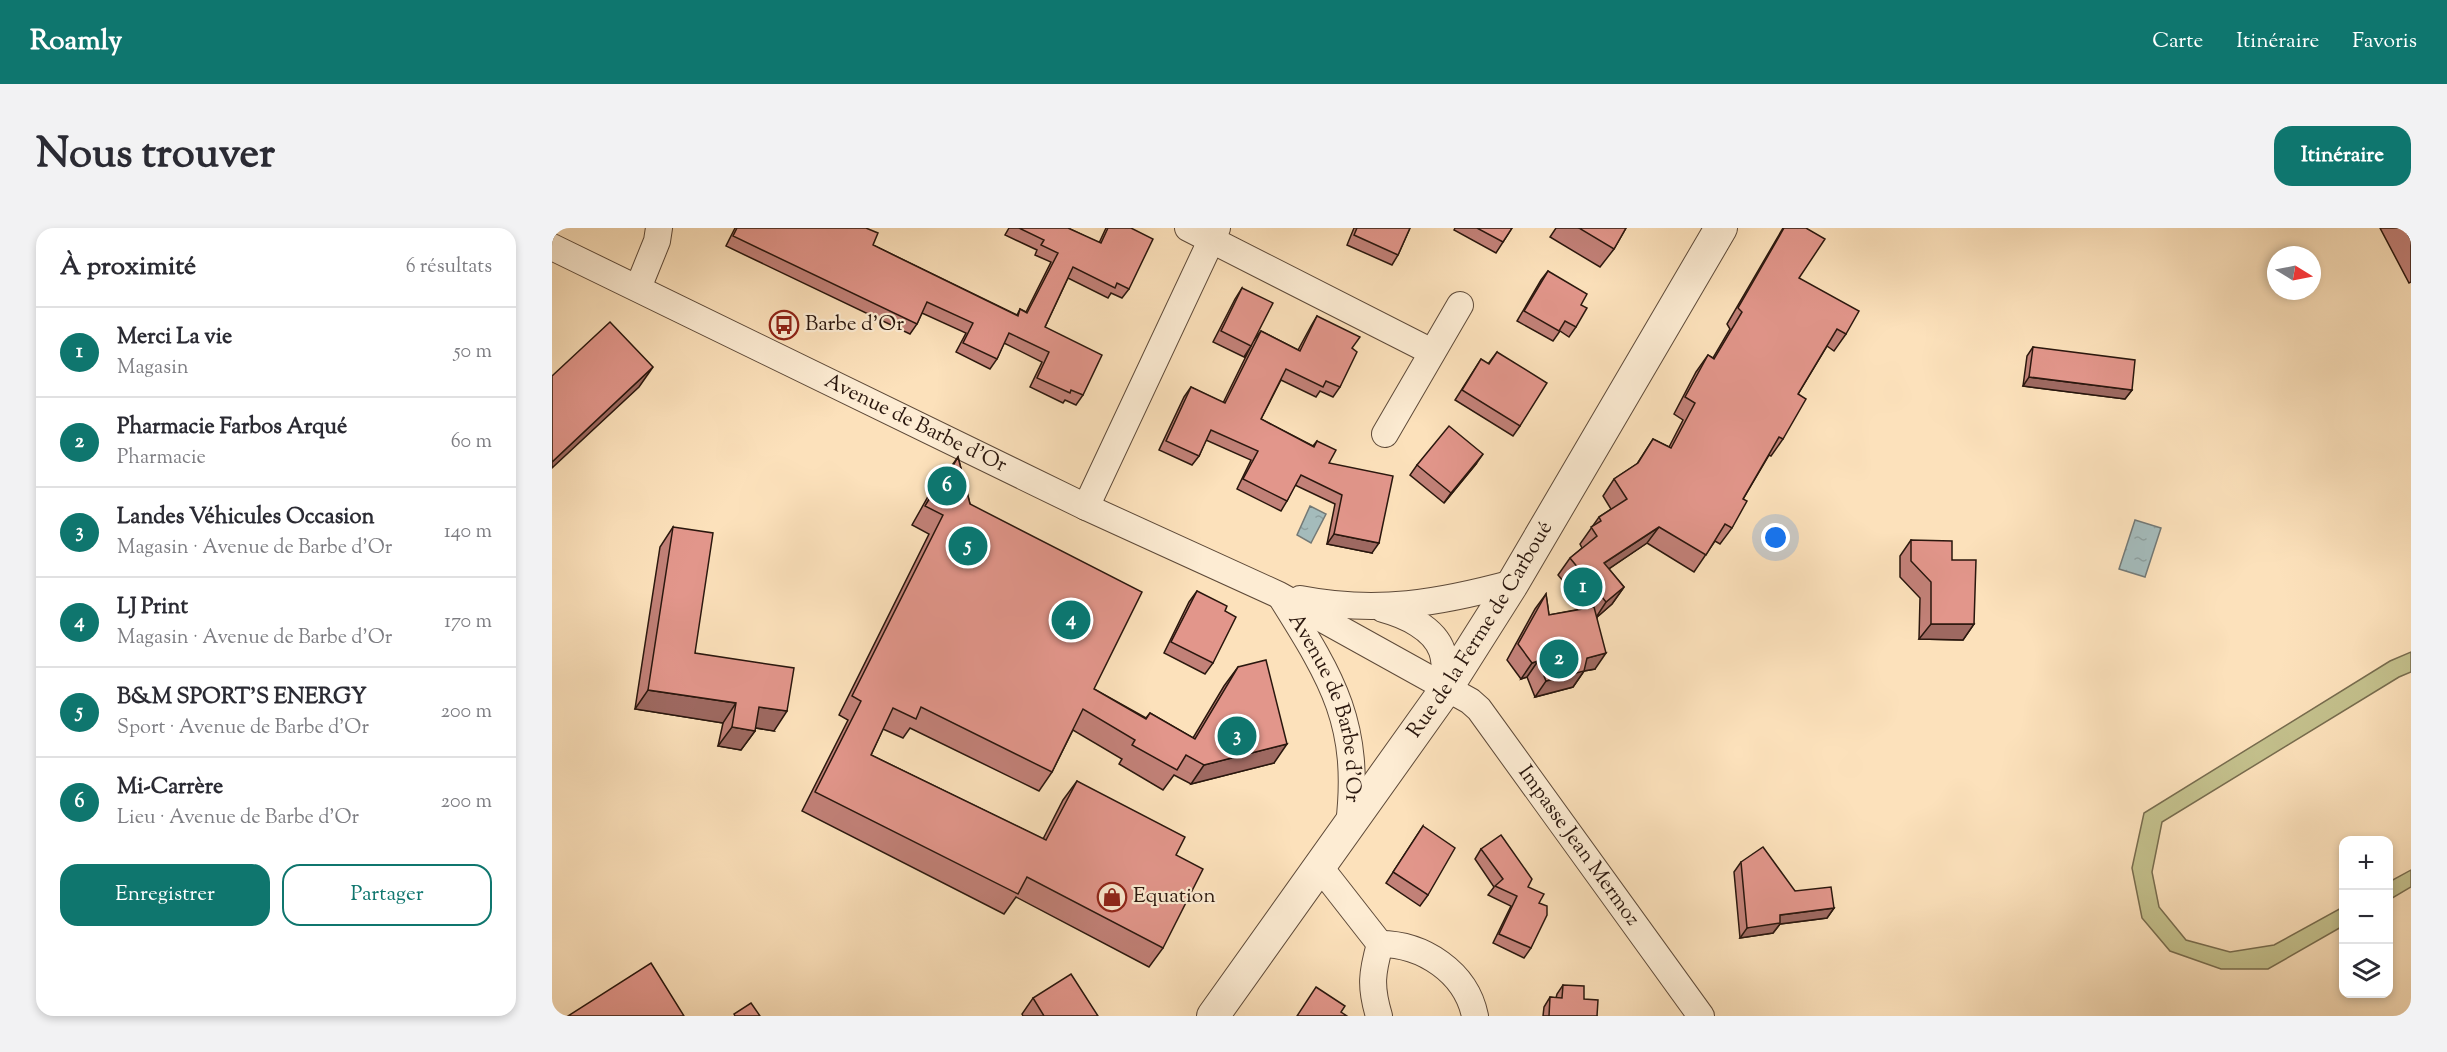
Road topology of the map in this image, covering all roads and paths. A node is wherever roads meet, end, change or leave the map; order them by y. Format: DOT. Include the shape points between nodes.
graph roads {
  1 [pos="659,228"];
  2 [pos="1188,228"];
  3 [pos="1720,228"];
  4 [pos="1214,234"];
  5 [pos="552,247"];
  6 [pos="638,288"];
  7 [pos="1460,305"];
  8 [pos="1432,352"];
  9 [pos="1385,434"];
  10 [pos="1086,507"];
  11 [pos="1513,583"];
  12 [pos="1279,595"];
  13 [pos="1369,605"];
  14 [pos="1446,689"];
  15 [pos="1349,825"];
  16 [pos="1319,866"];
  17 [pos="1380,944"];
  18 [pos="1213,1016"];
  19 [pos="1379,1016"];
  20 [pos="1475,1016"];
  21 [pos="1701,1016"];
  1 -- 6 [label="street"];
  2 -- 4 [label="street"];
  3 -- 11 [label="street, Rue de la Ferme de Carboué"];
  4 -- 8 [label="street"];
  4 -- 10 [label="street"];
  5 -- 6 [label="street, Avenue de Barbe d'Or"];
  6 -- 10 [label="street, Avenue de Barbe d'Or"];
  7 -- 8 [label="street"];
  8 -- 9 [label="street"];
  10 -- 12 [label="street, Avenue de Barbe d'Or"];
  11 -- 13 [label="street, Avenue de Barbe d'Or" via="1422,604"];
  11 -- 14 [label="street, Rue de la Ferme de Carboué"];
  12 -- 13 [label="street, Avenue de Barbe d'Or" via="1327,604"];
  12 -- 14 [label="street, Avenue de Barbe d'Or"];
  12 -- 15 [label="street, Avenue de Barbe d'Or" via="1317,654 1340,704 1353,766"];
  13 -- 14 [label="street, Avenue de Barbe d'Or" via="1396,612 1428,629 1442,651"];
  14 -- 15 [label="street, Rue de la Ferme de Carboué"];
  14 -- 21 [label="street, Impasse Jean Mermoz" via="1479,709"];
  15 -- 16 [label="street, Rue de la Ferme de Carboué"];
  16 -- 17 [label="street"];
  16 -- 18 [label="street, Rue de la Ferme de Carboué"];
  17 -- 19 [label="street" via="1372,975 1372,993"];
  17 -- 20 [label="street" via="1398,944 1440,963 1458,978 1473,1003"];
}
